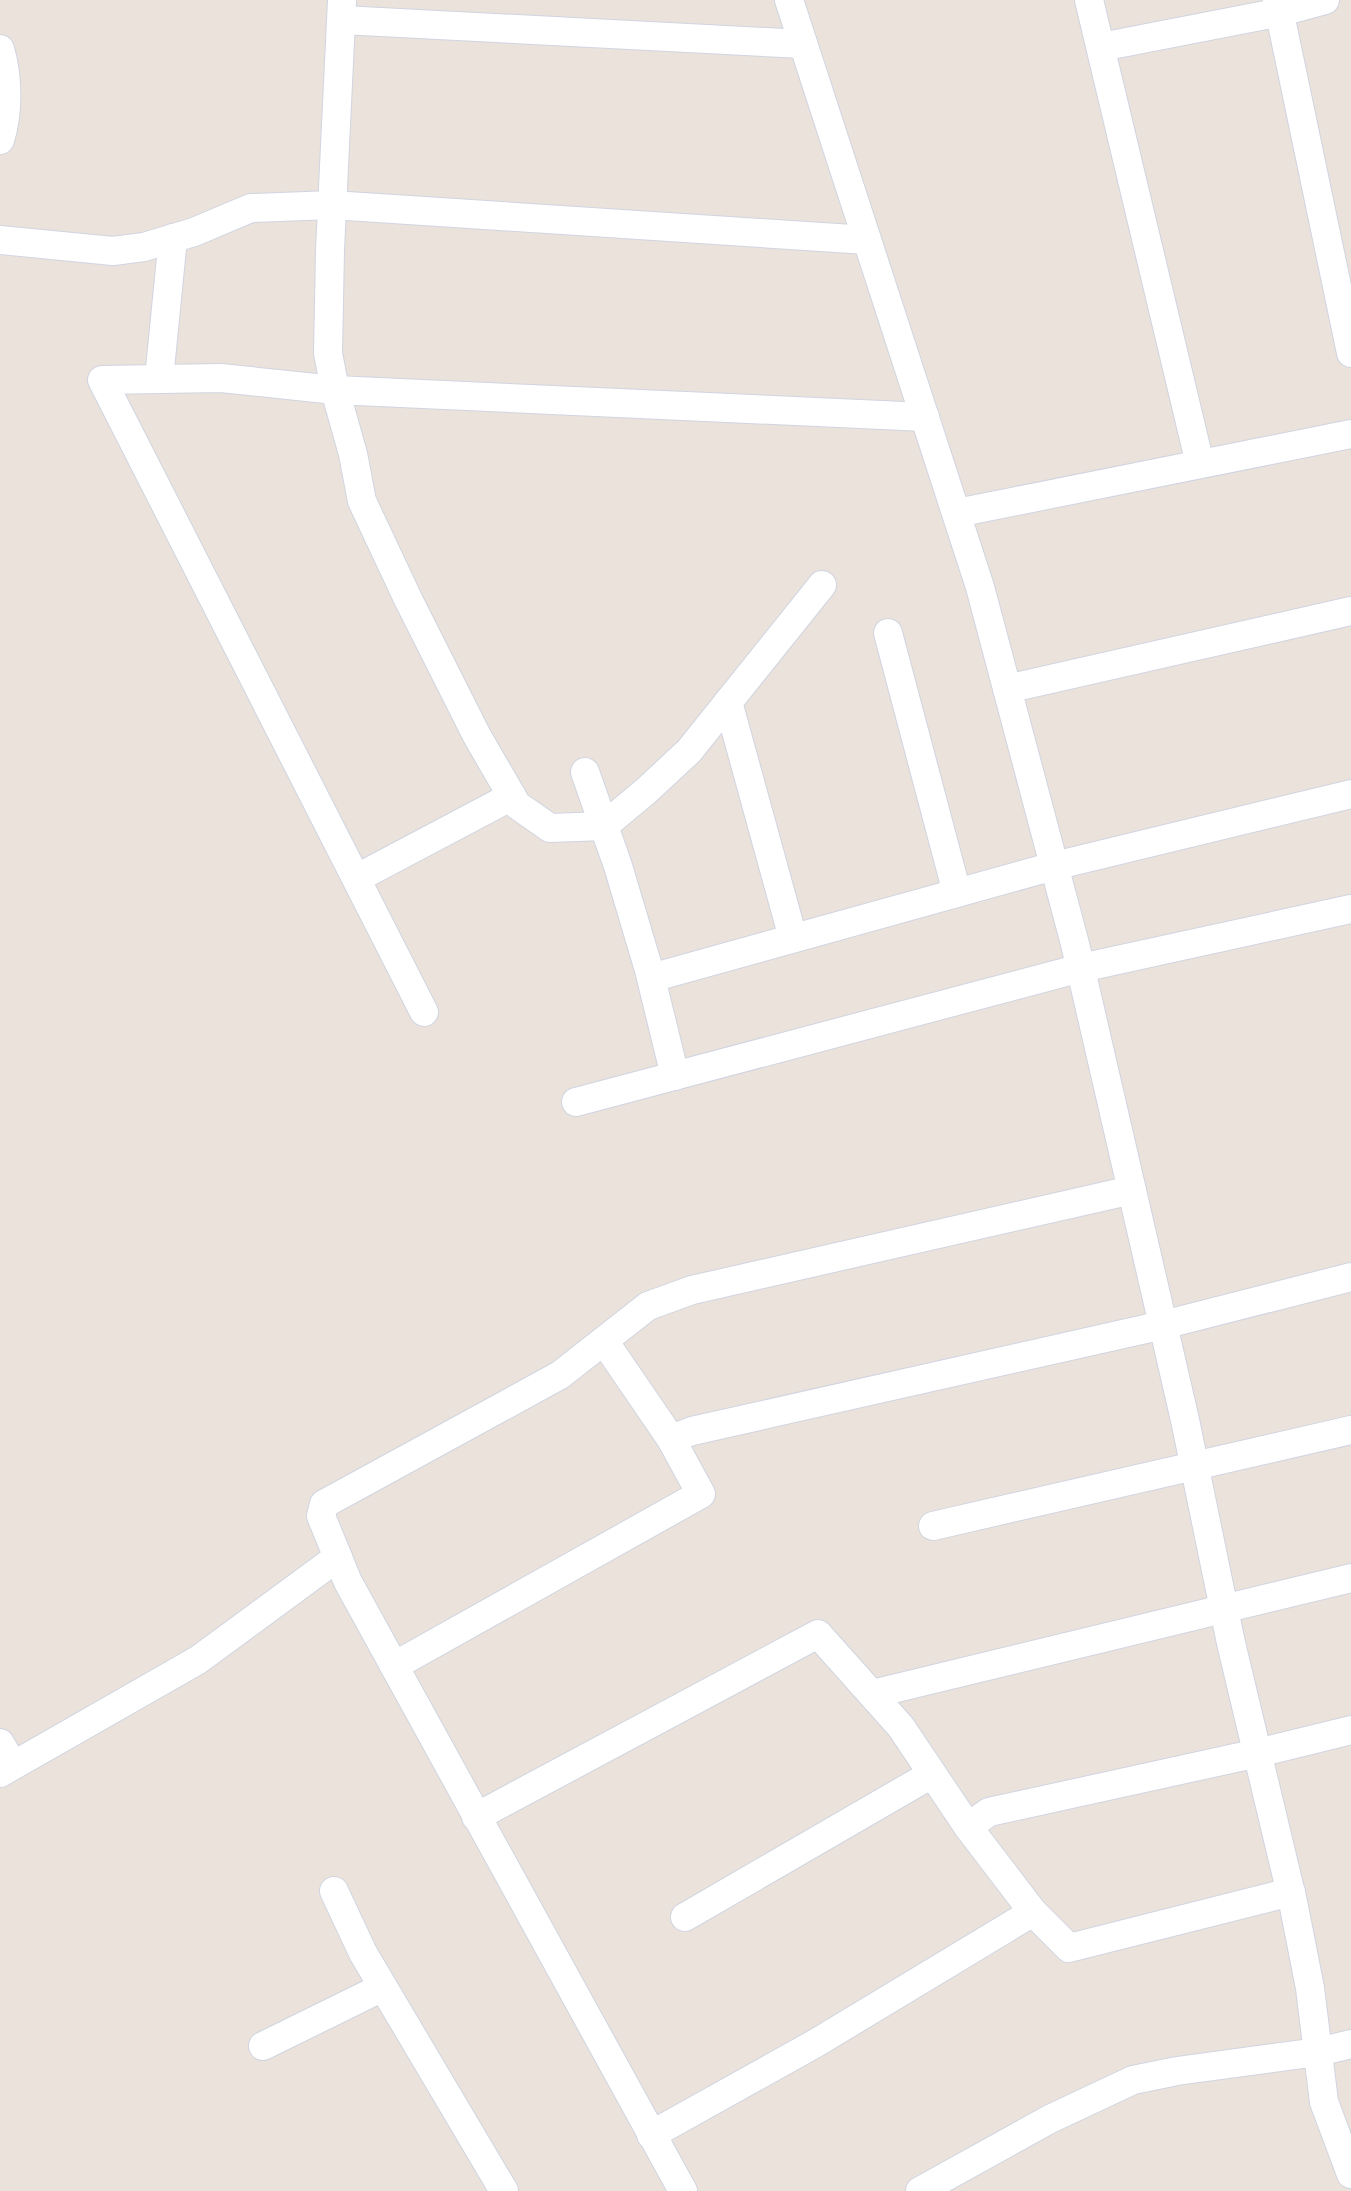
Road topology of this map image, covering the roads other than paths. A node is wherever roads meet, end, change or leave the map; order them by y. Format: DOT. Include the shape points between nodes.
graph roads {
  1 [pos="789,0"];
  2 [pos="1089,0"];
  3 [pos="1325,0"];
  4 [pos="1279,6"];
  5 [pos="342,10"];
  6 [pos="803,44"];
  7 [pos="1101,47"];
  8 [pos="0,49"];
  9 [pos="0,140"];
  10 [pos="332,205"];
  11 [pos="173,238"];
  12 [pos="0,240"];
  13 [pos="868,240"];
  14 [pos="1351,352"];
  15 [pos="160,379"];
  16 [pos="335,390"];
  17 [pos="925,417"];
  18 [pos="1351,434"];
  19 [pos="1200,464"];
  20 [pos="956,514"];
  21 [pos="822,585"];
  22 [pos="1351,611"];
  23 [pos="888,633"];
  24 [pos="1007,689"];
  25 [pos="728,702"];
  26 [pos="585,772"];
  27 [pos="1351,794"];
  28 [pos="512,796"];
  29 [pos="604,826"];
  30 [pos="1054,866"];
  31 [pos="357,878"];
  32 [pos="957,893"];
  33 [pos="1351,909"];
  34 [pos="793,938"];
  35 [pos="1081,968"];
  36 [pos="651,978"];
  37 [pos="424,1012"];
  38 [pos="675,1076"];
  39 [pos="576,1102"];
  40 [pos="1132,1190"];
  41 [pos="1351,1277"];
  42 [pos="1163,1324"];
  43 [pos="604,1341"];
  44 [pos="1351,1430"];
  45 [pos="671,1439"];
  46 [pos="1195,1466"];
  47 [pos="932,1526"];
  48 [pos="338,1557"];
  49 [pos="1351,1578"];
  50 [pos="1225,1610"];
  51 [pos="394,1666"];
  52 [pos="872,1694"];
  53 [pos="1351,1730"];
  54 [pos="1258,1753"];
  55 [pos="4,1760"];
  56 [pos="932,1774"];
  57 [pos="476,1817"];
  58 [pos="968,1828"];
  59 [pos="334,1892"];
  60 [pos="1291,1892"];
  61 [pos="1033,1912"];
  62 [pos="685,1917"];
  63 [pos="383,1986"];
  64 [pos="1351,2044"];
  65 [pos="263,2046"];
  66 [pos="1318,2052"];
  67 [pos="651,2135"];
  68 [pos="1351,2174"];
  69 [pos="504,2191"];
  70 [pos="682,2191"];
  71 [pos="920,2191"];
  1 -- 6 [label="street"];
  2 -- 7 [label="street"];
  3 -- 4 [label="street"];
  4 -- 7 [label="street"];
  4 -- 14 [label="street"];
  5 -- 6 [label="street"];
  5 -- 10 [label="street"];
  6 -- 13 [label="street"];
  7 -- 19 [label="street"];
  8 -- 9 [label="street" via="6,68"];
  10 -- 11 [label="street" via="251,208"];
  10 -- 13 [label="street"];
  10 -- 16 [label="street" via="328,353"];
  11 -- 12 [label="street" via="144,247 113,251"];
  11 -- 15 [label="street"];
  13 -- 17 [label="street"];
  15 -- 16 [label="street" via="221,378"];
  15 -- 31 [label="street" via="102,380"];
  16 -- 17 [label="street"];
  16 -- 28 [label="street" via="362,501 451,685"];
  17 -- 20 [label="street"];
  18 -- 19 [label="street"];
  19 -- 20 [label="street"];
  20 -- 24 [label="street" via="980,587"];
  21 -- 25 [label="street"];
  22 -- 24 [label="street"];
  23 -- 32 [label="street"];
  24 -- 30 [label="street"];
  25 -- 29 [label="street" via="688,751"];
  25 -- 34 [label="street"];
  26 -- 29 [label="street"];
  27 -- 30 [label="street"];
  28 -- 29 [label="street" via="517,805 550,828"];
  28 -- 31 [label="street"];
  29 -- 36 [label="street"];
  30 -- 32 [label="street"];
  30 -- 35 [label="street"];
  31 -- 37 [label="street"];
  32 -- 34 [label="street"];
  33 -- 35 [label="street"];
  34 -- 36 [label="street"];
  35 -- 38 [label="street"];
  35 -- 40 [label="street"];
  36 -- 38 [label="street"];
  38 -- 39 [label="street"];
  40 -- 42 [label="street"];
  40 -- 43 [label="street" via="692,1290 648,1306"];
  41 -- 42 [label="street"];
  42 -- 45 [label="street"];
  42 -- 46 [label="street"];
  43 -- 45 [label="street"];
  43 -- 48 [label="street" via="560,1375 324,1504 321,1516"];
  44 -- 46 [label="street"];
  45 -- 51 [label="street" via="701,1494"];
  46 -- 47 [label="street"];
  46 -- 50 [label="street"];
  48 -- 51 [label="street" via="348,1582"];
  48 -- 55 [label="street" via="198,1660"];
  49 -- 50 [label="street"];
  50 -- 52 [label="street"];
  50 -- 54 [label="street"];
  51 -- 57 [label="street"];
  52 -- 56 [label="street" via="901,1727"];
  52 -- 57 [label="street" via="818,1634"];
  53 -- 54 [label="street"];
  54 -- 58 [label="street" via="989,1812"];
  54 -- 60 [label="street"];
  56 -- 58 [label="street"];
  56 -- 62 [label="street"];
  57 -- 67 [label="street"];
  58 -- 61 [label="street"];
  59 -- 63 [label="street"];
  60 -- 61 [label="street" via="1068,1948"];
  60 -- 66 [label="street" via="1310,1988"];
  61 -- 67 [label="street" via="816,2043"];
  63 -- 65 [label="street"];
  63 -- 69 [label="street"];
  64 -- 66 [label="street"];
  66 -- 68 [label="street" via="1324,2102"];
  66 -- 71 [label="street" via="1132,2080 1050,2119"];
  67 -- 70 [label="street"];
}
